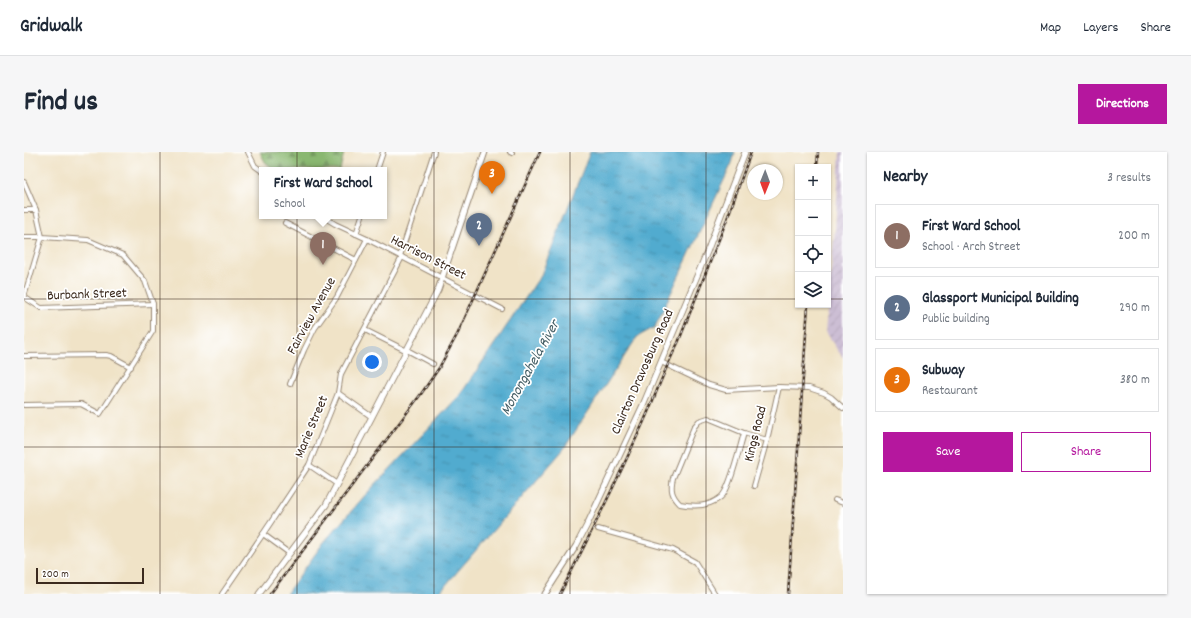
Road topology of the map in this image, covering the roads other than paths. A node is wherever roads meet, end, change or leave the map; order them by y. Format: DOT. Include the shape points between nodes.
graph roads {
  1 [pos="248,152"];
  2 [pos="383,152"];
  3 [pos="434,152"];
  4 [pos="485,152"];
  5 [pos="745,152"];
  6 [pos="378,167"];
  7 [pos="259,169"];
  8 [pos="24,182"];
  9 [pos="24,210"];
  10 [pos="36,210"];
  11 [pos="327,219"];
  12 [pos="361,219"];
  13 [pos="285,223"];
  14 [pos="356,234"];
  15 [pos="24,237"];
  16 [pos="42,237"];
  17 [pos="367,239"];
  18 [pos="401,257"];
  19 [pos="356,260"];
  20 [pos="443,278"];
  21 [pos="24,297"];
  22 [pos="152,304"];
  23 [pos="502,309"];
  24 [pos="365,330"];
  25 [pos="407,351"];
  26 [pos="24,356"];
  27 [pos="661,362"];
  28 [pos="433,364"];
  29 [pos="131,367"];
  30 [pos="290,384"];
  31 [pos="779,387"];
  32 [pos="338,393"];
  33 [pos="24,405"];
  34 [pos="843,408"];
  35 [pos="372,417"];
  36 [pos="744,433"];
  37 [pos="767,440"];
  38 [pos="309,465"];
  39 [pos="337,484"];
  40 [pos="754,486"];
  41 [pos="835,500"];
  42 [pos="843,503"];
  43 [pos="598,529"];
  44 [pos="264,534"];
  45 [pos="289,553"];
  46 [pos="222,594"];
  47 [pos="259,594"];
  48 [pos="545,594"];
  49 [pos="715,594"];
  1 -- 7 [label="street"];
  2 -- 6 [label="street"];
  3 -- 18 [label="street, Marie Street"];
  4 -- 20 [label="main road"];
  5 -- 27 [label="main road, Clairton Dravosburg Road" via="710,245"];
  8 -- 10 [label="street"];
  9 -- 10 [label="street"];
  10 -- 16 [label="street"];
  11 -- 14 [label="street, Harrison Street"];
  12 -- 14 [label="street"];
  13 -- 19 [label="street"];
  14 -- 17 [label="street, Harrison Street"];
  15 -- 16 [label="street"];
  16 -- 21 [label="street"];
  16 -- 22 [label="street" via="88,240 123,255 144,281"];
  17 -- 18 [label="street, Harrison Street"];
  17 -- 19 [label="street, Fairview Avenue"];
  18 -- 20 [label="street, Harrison Street"];
  18 -- 24 [label="street, Marie Street"];
  19 -- 30 [label="street, Fairview Avenue" via="307,344"];
  20 -- 23 [label="street, Harrison Street"];
  20 -- 25 [label="main road"];
  21 -- 22 [label="street, Burbank Street" via="41,308"];
  22 -- 29 [label="street" via="153,331"];
  24 -- 25 [label="street"];
  24 -- 32 [label="street, Marie Street" via="342,374"];
  25 -- 28 [label="street"];
  25 -- 35 [label="main road"];
  26 -- 29 [label="street" via="106,354"];
  27 -- 31 [label="street" via="709,385 726,390"];
  27 -- 48 [label="main road, Clairton Dravosburg Road" via="587,525"];
  29 -- 33 [label="street" via="100,414 81,404"];
  31 -- 34 [label="street" via="809,388 824,392"];
  31 -- 37 [label="street, Kings Road"];
  32 -- 35 [label="street"];
  32 -- 38 [label="street, Marie Street"];
  35 -- 39 [label="main road"];
  36 -- 36 [label="street" via="708,418 694,427 671,486 671,492 680,504 694,507 706,505 722,496"];
  36 -- 37 [label="street"];
  37 -- 40 [label="street, Kings Road"];
  38 -- 39 [label="street"];
  38 -- 44 [label="street, Marie Street"];
  39 -- 45 [label="main road" via="320,513"];
  41 -- 42 [label="street"];
  43 -- 49 [label="street" via="673,550 695,562"];
  44 -- 45 [label="street"];
  44 -- 46 [label="street, Marie Street"];
  45 -- 47 [label="main road"];
}
